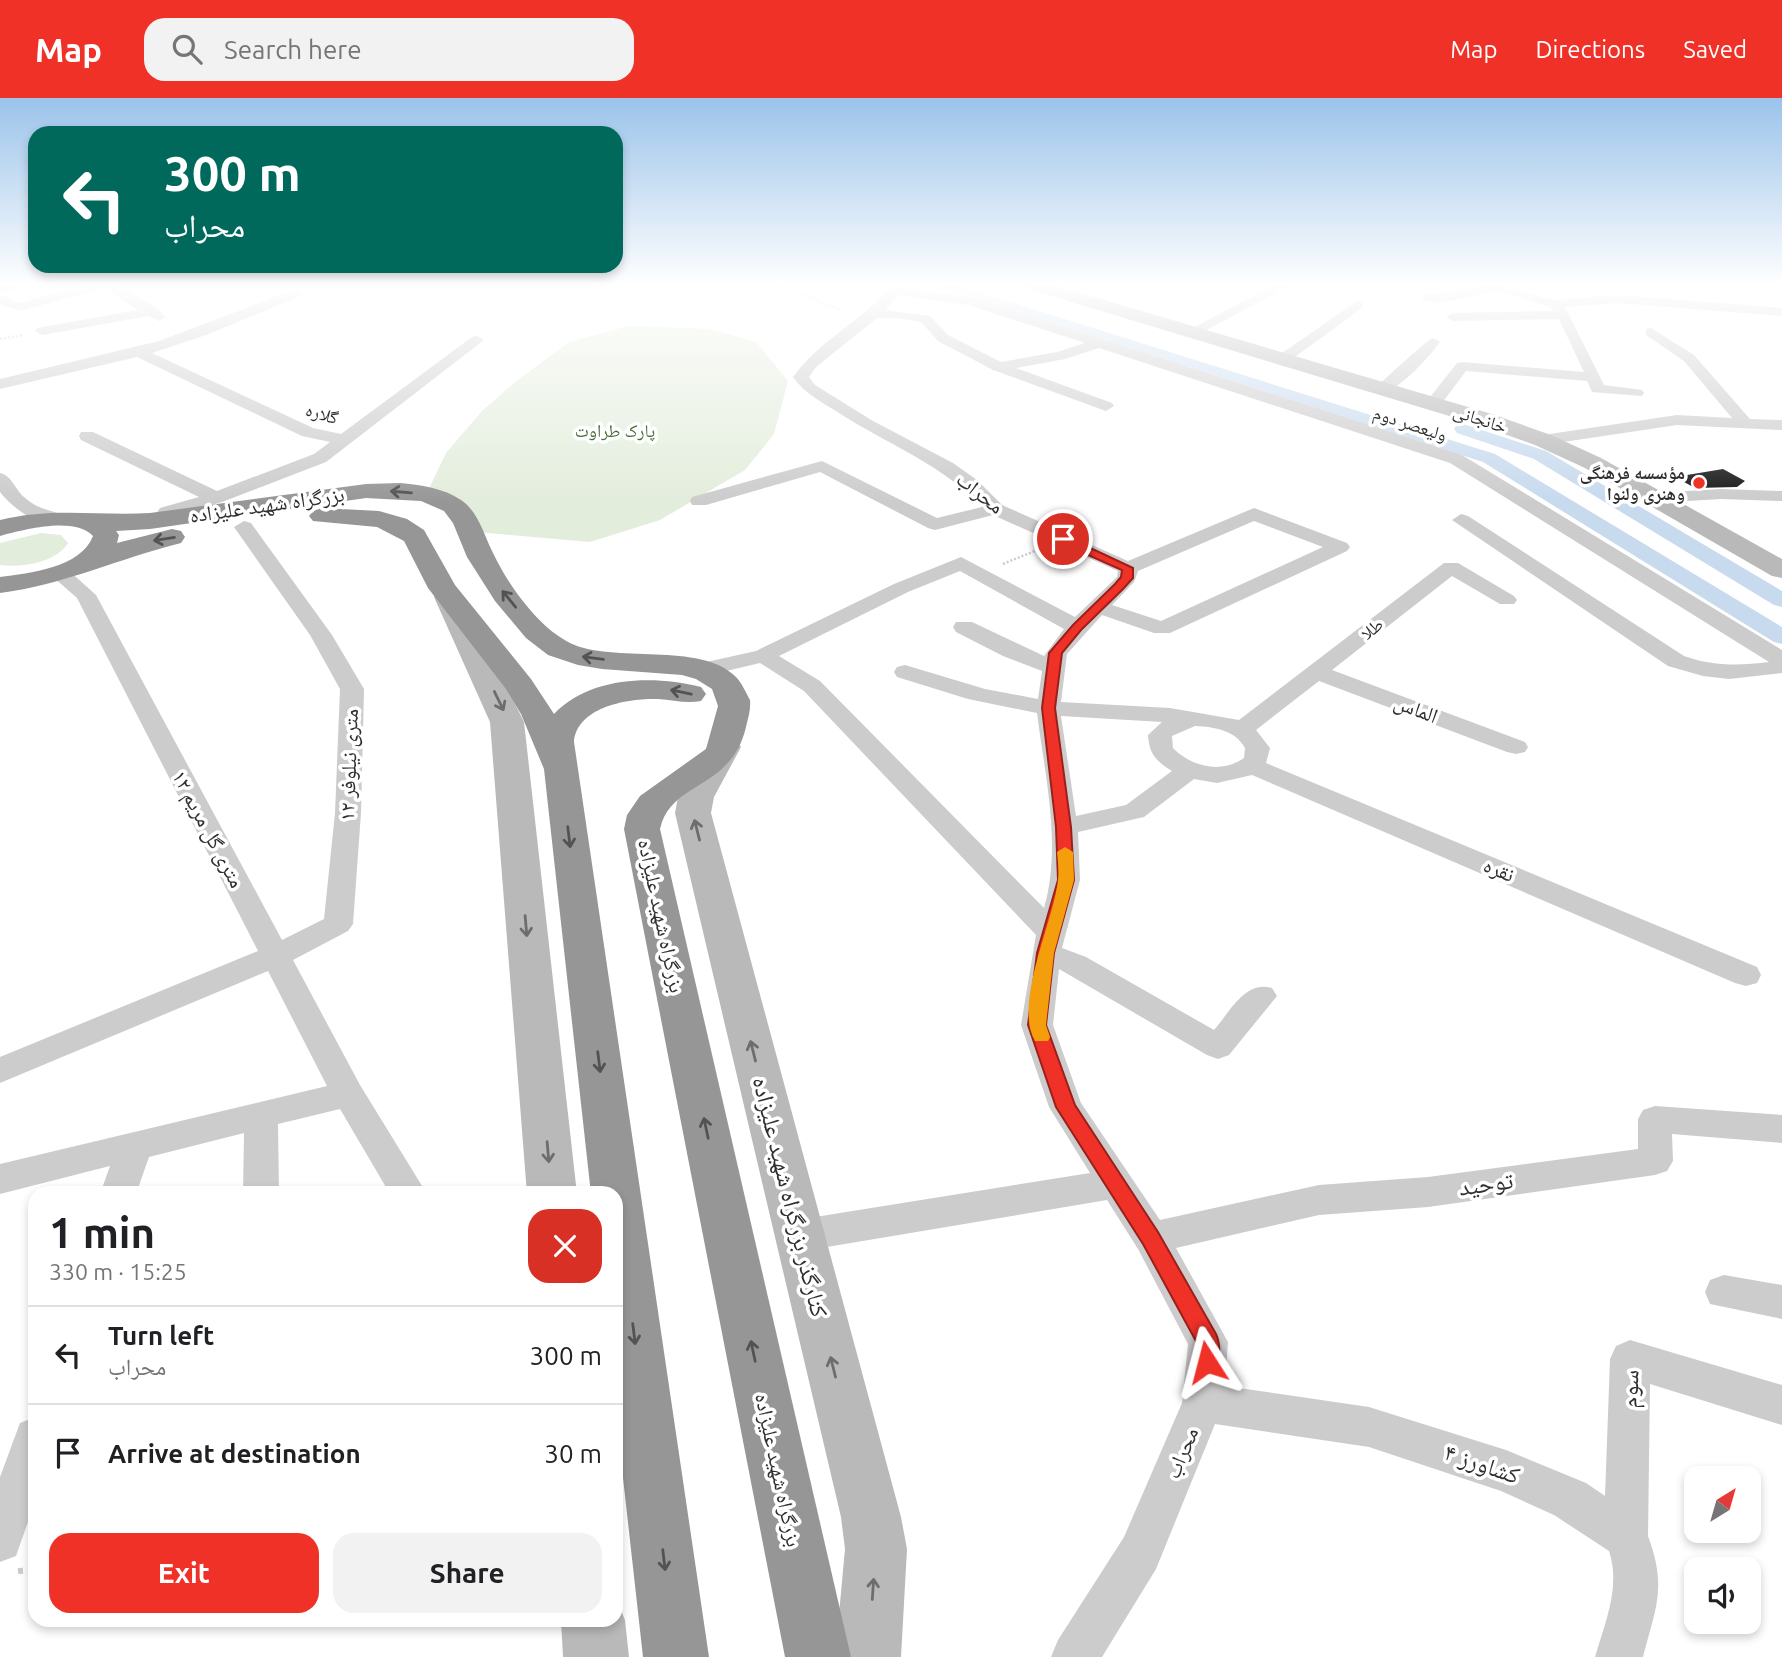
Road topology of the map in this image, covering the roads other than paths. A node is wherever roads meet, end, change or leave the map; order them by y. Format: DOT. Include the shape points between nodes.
graph roads {
  1 [pos="117,358"];
  2 [pos="151,358"];
  3 [pos="453,358"];
  4 [pos="818,358"];
  5 [pos="980,358"];
  6 [pos="1050,358"];
  7 [pos="1144,358"];
  8 [pos="1279,358"];
  9 [pos="1420,358"];
  10 [pos="1584,358"];
  11 [pos="1689,358"];
  12 [pos="1283,359"];
  13 [pos="998,367"];
  14 [pos="1594,377"];
  15 [pos="0,384"];
  16 [pos="1382,389"];
  17 [pos="1636,393"];
  18 [pos="1433,404"];
  19 [pos="1106,406"];
  20 [pos="1745,423"];
  21 [pos="1782,425"];
  22 [pos="87,436"];
  23 [pos="343,440"];
  24 [pos="1543,440"];
  25 [pos="0,478"];
  26 [pos="1782,496"];
  27 [pos="216,498"];
  28 [pos="1654,498"];
  29 [pos="699,502"];
  30 [pos="995,509"];
  31 [pos="68,519"];
  32 [pos="160,520"];
  33 [pos="1461,520"];
  34 [pos="244,527"];
  35 [pos="0,528"];
  36 [pos="1128,568"];
  37 [pos="1782,570"];
  38 [pos="56,573"];
  39 [pos="0,585"];
  40 [pos="0,592"];
  41 [pos="447,596"];
  42 [pos="1507,600"];
  43 [pos="1098,607"];
  44 [pos="964,627"];
  45 [pos="1077,627"];
  46 [pos="763,656"];
  47 [pos="1782,660"];
  48 [pos="1782,666"];
  49 [pos="1054,668"];
  50 [pos="701,670"];
  51 [pos="905,672"];
  52 [pos="1316,672"];
  53 [pos="1048,708"];
  54 [pos="1210,720"];
  55 [pos="1241,730"];
  56 [pos="726,740"];
  57 [pos="1516,747"];
  58 [pos="1251,765"];
  59 [pos="561,769"];
  60 [pos="1189,770"];
  61 [pos="1064,827"];
  62 [pos="1048,943"];
  63 [pos="275,956"];
  64 [pos="1746,975"];
  65 [pos="1261,996"];
  66 [pos="0,1070"];
  67 [pos="348,1094"];
  68 [pos="261,1115"];
  69 [pos="1782,1129"];
  70 [pos="135,1145"];
  71 [pos="0,1179"];
  72 [pos="1116,1184"];
  73 [pos="121,1186"];
  74 [pos="261,1186"];
  75 [pos="404,1186"];
  76 [pos="551,1186"];
  77 [pos="615,1186"];
  78 [pos="815,1233"];
  79 [pos="1151,1238"];
  80 [pos="623,1247"];
  81 [pos="1724,1292"];
  82 [pos="1782,1303"];
  83 [pos="1203,1403"];
  84 [pos="1782,1405"];
  85 [pos="28,1458"];
  86 [pos="1626,1536"];
  87 [pos="0,1540"];
  88 [pos="594,1627"];
  89 [pos="596,1657"];
  90 [pos="677,1657"];
  91 [pos="818,1657"];
  92 [pos="868,1657"];
  93 [pos="1075,1657"];
  94 [pos="1619,1657"];
  1 -- 15 [label="street"];
  2 -- 23 [label="street, گلاره" via="308,432"];
  3 -- 23 [label="street"];
  4 -- 30 [label="street, محراب" via="801,377 810,388 947,467"];
  5 -- 13 [label="street"];
  6 -- 13 [label="street"];
  7 -- 47 [label="street, ولیعصر دوم" via="1456,459"];
  8 -- 12 [label="main road, خانجانی"];
  9 -- 16 [label="street"];
  10 -- 14 [label="street"];
  11 -- 20 [label="street"];
  12 -- 16 [label="main road, خانجانی"];
  13 -- 19 [label="street"];
  14 -- 17 [label="street" via="1597,389"];
  14 -- 18 [label="street" via="1462,366"];
  16 -- 18 [label="main road, خانجانی"];
  18 -- 24 [label="main road, خانجانی"];
  20 -- 21 [label="street"];
  20 -- 24 [label="street" via="1677,420"];
  22 -- 27 [label="street"];
  23 -- 27 [label="street" via="320,458"];
  24 -- 28 [label="main road, خانجانی"];
  25 -- 31 [label="street" via="22,506 44,517"];
  26 -- 28 [label="street"];
  27 -- 32 [label="street" via="167,512"];
  28 -- 37 [label="main road, خانجانی"];
  29 -- 30 [label="street" via="822,466 935,524"];
  30 -- 36 [label="street, محراب"];
  31 -- 32 [label="highway, بزرگراه شهید علیزاده" via="112,523"];
  31 -- 35 [label="highway, بزرگراه شهید علیزاده"];
  31 -- 38 [label="highway" via="102,528 106,541 94,555"];
  50 -- 32 [label="highway, بزرگراه شهید علیزاده, one-way" via="586,658 557,648 494,580 457,510 429,496 361,492"];
  33 -- 48 [label="street" via="1676,661 1719,673 1744,674"];
  34 -- 38 [label="highway, بزرگراه شهید علیزاده, one-way" via="145,542"];
  34 -- 41 [label="highway, بزرگراه شهید علیزاده" via="357,516 398,525 419,542"];
  34 -- 63 [label="street, ۱۲ متری نیلوفر" via="321,635 352,689 338,924"];
  36 -- 43 [label="street, محراب" via="1127,578"];
  36 -- 43 [label="street" via="1254,514 1340,547 1162,628"];
  38 -- 39 [label="highway"];
  38 -- 40 [label="main road"];
  38 -- 63 [label="street, ۱۲ متری گل مریم" via="86,595"];
  41 -- 59 [label="highway, بزرگراه شهید علیزاده" via="520,685"];
  41 -- 76 [label="main road, one-way" via="507,722"];
  42 -- 52 [label="street, طلا" via="1451,568"];
  43 -- 45 [label="street, محراب"];
  44 -- 49 [label="street"];
  45 -- 46 [label="street" via="961,563"];
  45 -- 49 [label="street, محراب" via="1056,653"];
  46 -- 50 [label="street"];
  46 -- 62 [label="street" via="812,686"];
  49 -- 53 [label="street, محراب"];
  50 -- 56 [label="highway, بزرگراه شهید علیزاده" via="732,692 735,706"];
  51 -- 53 [label="street" via="976,696"];
  52 -- 55 [label="street, طلا"];
  52 -- 57 [label="street, الماس"];
  53 -- 54 [label="street"];
  53 -- 61 [label="street, محراب"];
  54 -- 55 [label="street"];
  54 -- 60 [label="street" via="1179,722 1160,736 1167,758"];
  55 -- 58 [label="street" via="1258,751"];
  56 -- 59 [label="highway, one-way" via="726,722 720,711 695,696 659,689 620,693 584,706 564,723 557,743"];
  91 -- 56 [label="highway, بزرگراه شهید علیزاده, one-way" via="642,830 656,800 707,766"];
  92 -- 56 [label="main road, کنارگذر بزرگراه شهید علیزاده, one-way" via="876,1549 871,1517 693,813 696,797"];
  58 -- 60 [label="street" via="1224,774"];
  58 -- 64 [label="street, نقره"];
  59 -- 77 [label="highway, بزرگراه شهید علیزاده, one-way"];
  60 -- 61 [label="street" via="1135,811"];
  61 -- 62 [label="street, محراب" via="1066,880"];
  62 -- 65 [label="street" via="1075,964 1218,1047"];
  62 -- 72 [label="street, محراب" via="1037,1025 1066,1107"];
  63 -- 66 [label="street"];
  63 -- 67 [label="street, ۱۲ متری گل مریم"];
  67 -- 68 [label="street"];
  67 -- 75 [label="street, ۱۲ متری گل مریم"];
  68 -- 70 [label="street"];
  68 -- 74 [label="street"];
  69 -- 79 [label="street, توحید" via="1655,1119 1655,1161 1428,1192 1319,1200"];
  70 -- 71 [label="street"];
  70 -- 73 [label="street"];
  72 -- 78 [label="street"];
  72 -- 79 [label="street, محراب"];
  79 -- 83 [label="street, محراب" via="1208,1342"];
  80 -- 90 [label="highway, بزرگراه شهید علیزاده, one-way"];
  81 -- 82 [label="street"];
  83 -- 86 [label="street, کشاورز ۴" via="1369,1427 1506,1471 1570,1499"];
  83 -- 93 [label="street, محراب" via="1140,1553"];
  84 -- 86 [label="street, سوم" via="1630,1359"];
  85 -- 87 [label="street"];
  86 -- 94 [label="street" via="1637,1591"];
  88 -- 89 [label="main road"];
}
